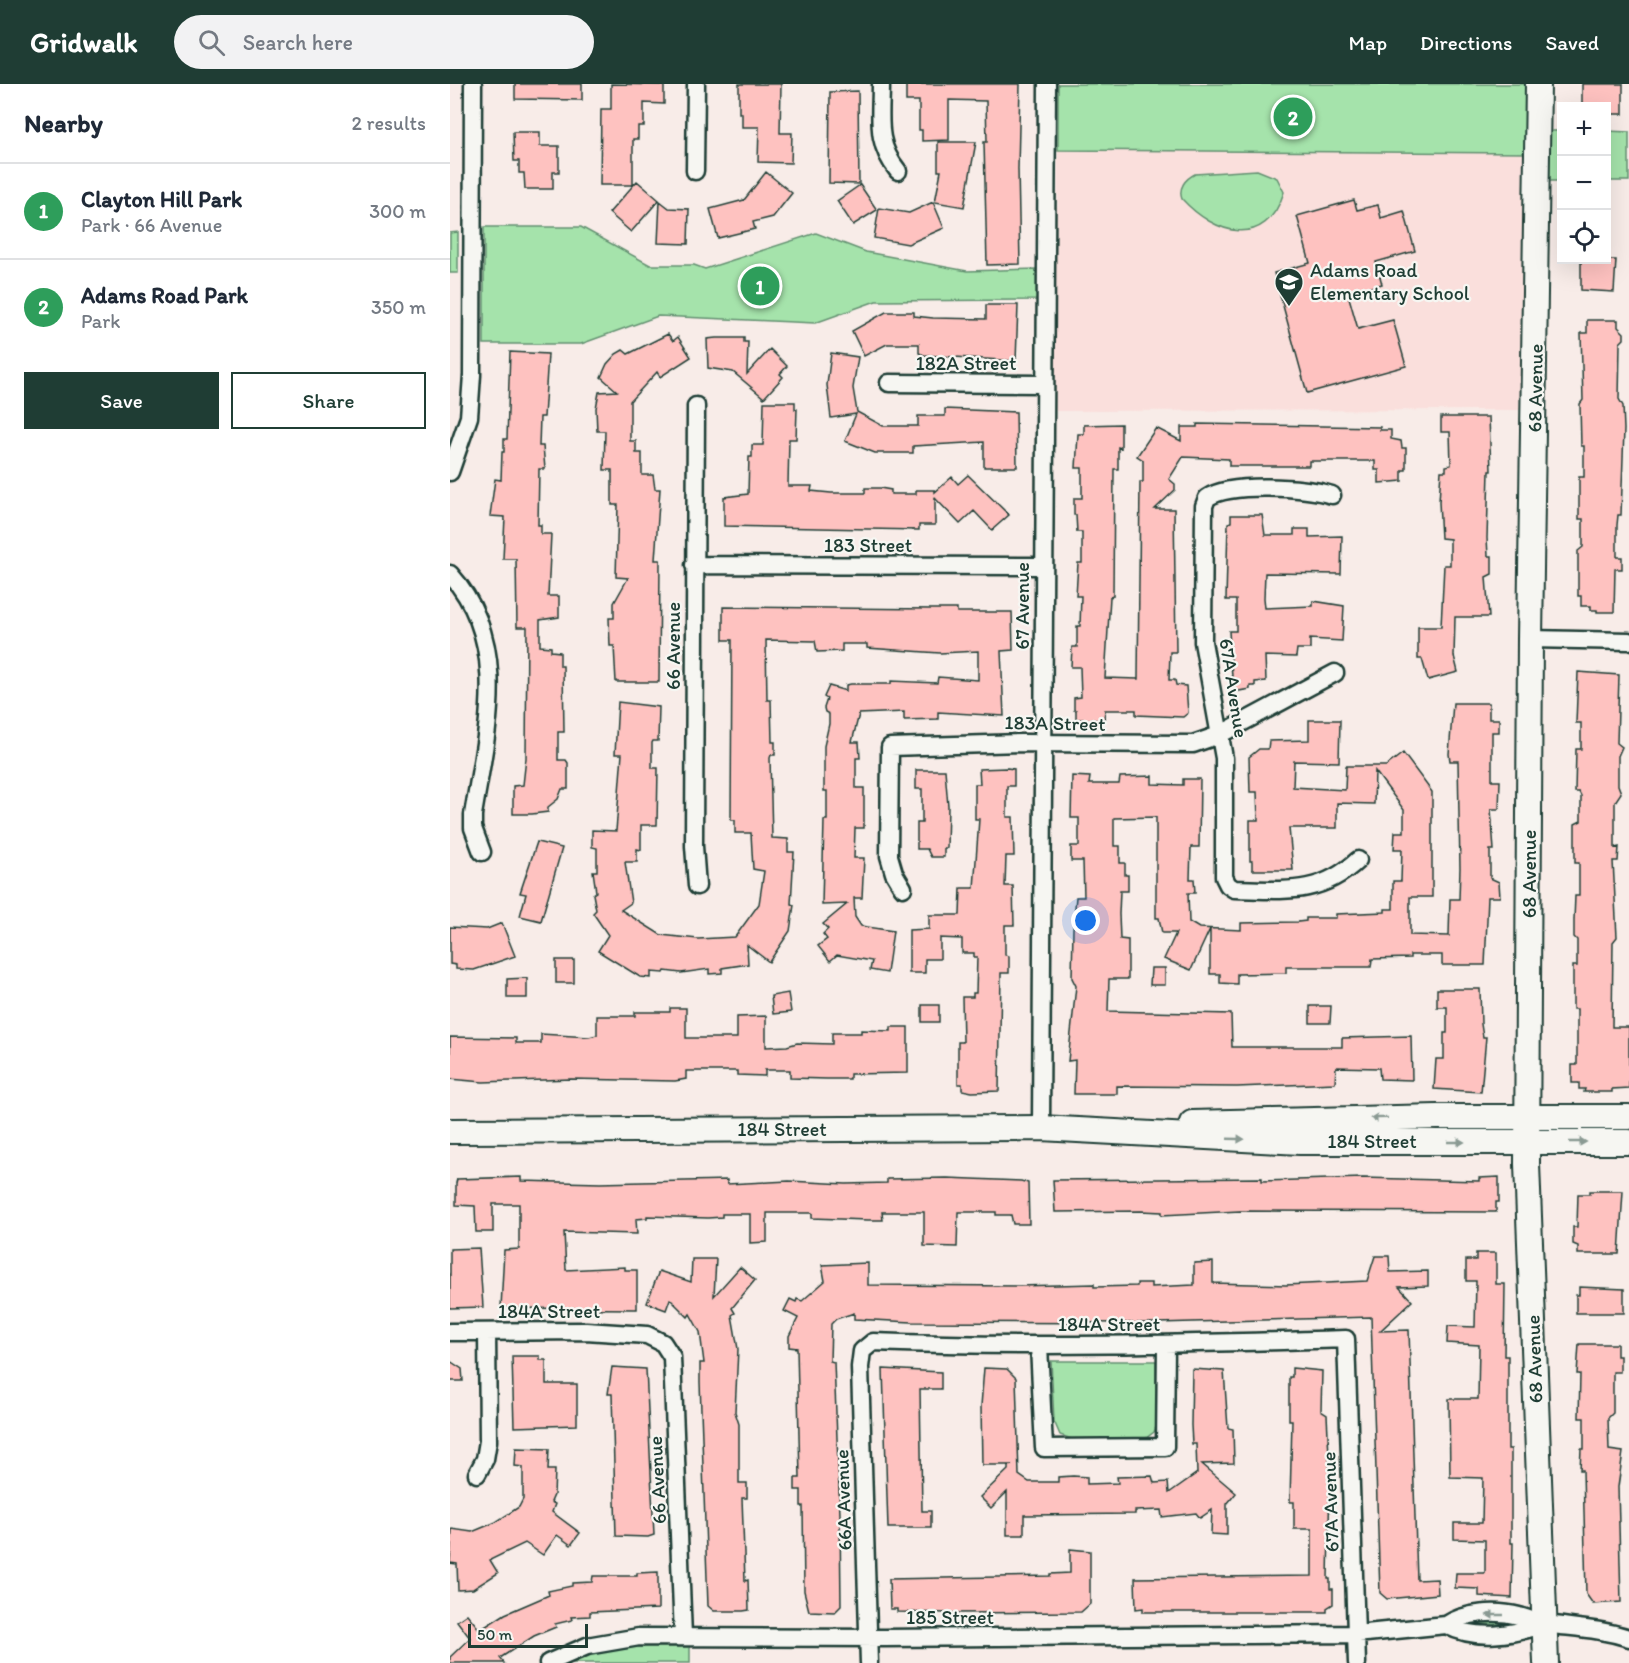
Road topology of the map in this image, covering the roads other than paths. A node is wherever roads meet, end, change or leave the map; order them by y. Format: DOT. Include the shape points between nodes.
graph roads {
  1 [pos="473,84"];
  2 [pos="696,84"];
  3 [pos="881,84"];
  4 [pos="1047,84"];
  5 [pos="1538,84"];
  6 [pos="695,171"];
  7 [pos="898,171"];
  8 [pos="889,384"];
  9 [pos="1043,384"];
  10 [pos="696,406"];
  11 [pos="450,472"];
  12 [pos="1332,495"];
  13 [pos="694,565"];
  14 [pos="1042,566"];
  15 [pos="450,574"];
  16 [pos="1530,639"];
  17 [pos="1629,640"];
  18 [pos="1335,674"];
  19 [pos="1219,735"];
  20 [pos="1043,744"];
  21 [pos="482,852"];
  22 [pos="1358,860"];
  23 [pos="697,886"];
  24 [pos="903,888"];
  25 [pos="1527,1117"];
  26 [pos="1629,1117"];
  27 [pos="1041,1128"];
  28 [pos="1115,1130"];
  29 [pos="450,1131"];
  30 [pos="1629,1142"];
  31 [pos="1527,1143"];
  32 [pos="450,1332"];
  33 [pos="487,1332"];
  34 [pos="647,1335"];
  35 [pos="1346,1339"];
  36 [pos="873,1341"];
  37 [pos="1166,1345"];
  38 [pos="1039,1346"];
  39 [pos="477,1474"];
  40 [pos="1544,1624"];
  41 [pos="1356,1634"];
  42 [pos="682,1636"];
  43 [pos="868,1638"];
  44 [pos="1629,1638"];
  45 [pos="548,1663"];
  46 [pos="869,1663"];
  47 [pos="1357,1663"];
  48 [pos="1546,1663"];
  1 -- 11 [label="street" via="472,375 469,417"];
  2 -- 6 [label="street"];
  3 -- 7 [label="street" via="881,137 886,156"];
  4 -- 9 [label="street, 67 Avenue"];
  5 -- 16 [label="main road, 68 Avenue"];
  8 -- 9 [label="street, 182A Street"];
  9 -- 14 [label="street, 67 Avenue"];
  10 -- 13 [label="street, 66 Avenue"];
  12 -- 19 [label="street, 67A Avenue" via="1298,488 1223,490 1207,498 1203,642"];
  13 -- 14 [label="street, 183 Street"];
  13 -- 23 [label="street, 66 Avenue"];
  14 -- 20 [label="street, 67 Avenue"];
  15 -- 21 [label="street" via="474,610 490,665 492,696 473,815 473,828"];
  16 -- 17 [label="street"];
  16 -- 25 [label="main road, 68 Avenue"];
  18 -- 19 [label="street"];
  19 -- 20 [label="street, 183A Street" via="1184,745"];
  19 -- 22 [label="street, 67A Avenue" via="1225,774 1224,877 1228,885 1234,889 1291,891 1327,883"];
  20 -- 24 [label="street, 183A Street" via="890,747 889,856"];
  20 -- 27 [label="street, 67 Avenue"];
  25 -- 26 [label="main road, 184 Street"];
  25 -- 28 [label="main road, 184 Street, one-way" via="1288,1119"];
  25 -- 31 [label="main road, 68 Avenue"];
  27 -- 28 [label="main road, 184 Street"];
  27 -- 29 [label="main road, 184 Street"];
  28 -- 31 [label="main road, 184 Street, one-way" via="1300,1142"];
  31 -- 30 [label="main road, 184 Street, one-way"];
  31 -- 40 [label="main road, 68 Avenue"];
  32 -- 33 [label="street, 184A Street"];
  33 -- 34 [label="street, 184A Street"];
  33 -- 39 [label="street" via="488,1442"];
  34 -- 42 [label="street, 66 Avenue" via="663,1343 672,1356"];
  35 -- 37 [label="street, 184A Street"];
  35 -- 41 [label="street, 67A Avenue"];
  36 -- 38 [label="street, 184A Street"];
  36 -- 43 [label="street, 66A Avenue" via="862,1351 860,1367"];
  37 -- 38 [label="street, 184A Street"];
  37 -- 38 [label="street" via="1165,1447 1044,1448"];
  40 -- 41 [label="street, 185 Street" via="1517,1615 1467,1615 1446,1625"];
  40 -- 44 [label="street" via="1607,1631"];
  40 -- 48 [label="main road, 68 Avenue"];
  41 -- 43 [label="street, 185 Street"];
  41 -- 47 [label="street, 67A Avenue"];
  42 -- 43 [label="street, 185 Street"];
  42 -- 45 [label="street, 185 Street" via="619,1639 587,1646"];
  43 -- 46 [label="street, 66A Avenue"];
}
